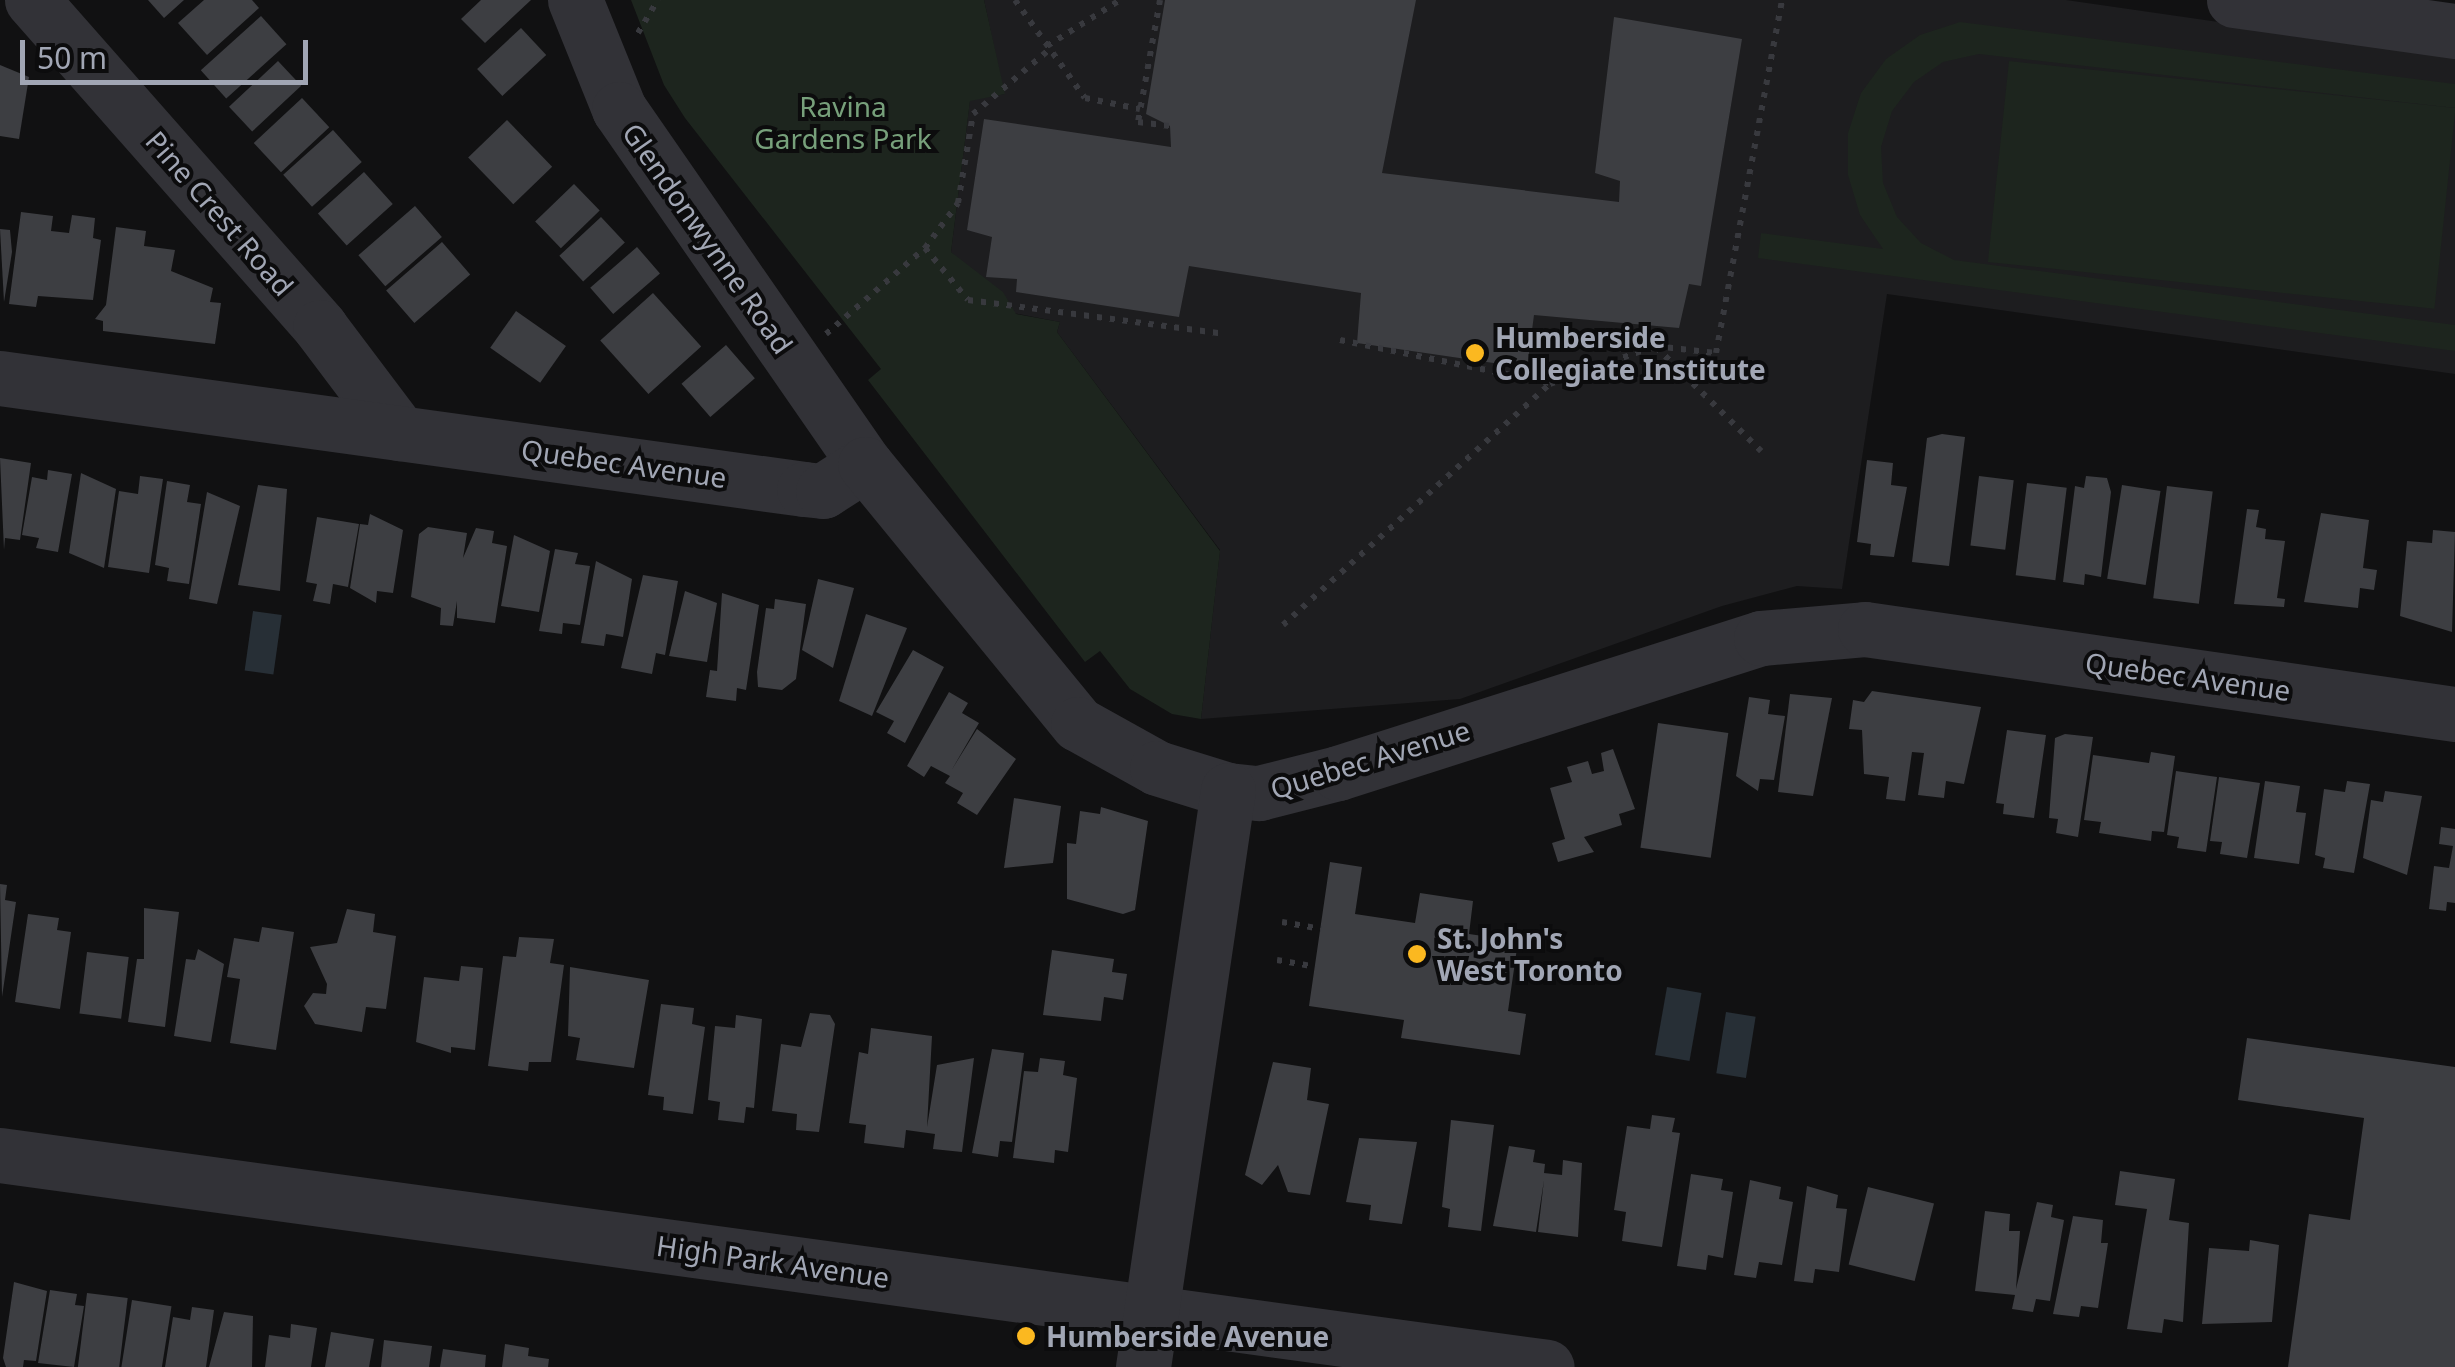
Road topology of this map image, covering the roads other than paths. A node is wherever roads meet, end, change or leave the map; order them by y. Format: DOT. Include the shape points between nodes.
graph roads {
  1 [pos="32,0"];
  2 [pos="575,0"];
  3 [pos="2234,0"];
  4 [pos="2312,5"];
  5 [pos="2455,31"];
  6 [pos="0,378"];
  7 [pos="400,433"];
  8 [pos="865,464"];
  9 [pos="2455,714"];
  10 [pos="1228,790"];
  11 [pos="0,1155"];
  12 [pos="1152,1313"];
  13 [pos="1144,1367"];
  14 [pos="1547,1367"];
  1 -- 7 [label="street, Pine Crest Road" via="320,327"];
  2 -- 8 [label="street, Glendonwynne Road" via="619,108"];
  3 -- 4 [label="street"];
  4 -- 5 [label="street"];
  6 -- 7 [label="street, Quebec Avenue"];
  7 -- 8 [label="street, Quebec Avenue" via="823,491"];
  8 -- 10 [label="street, Quebec Avenue" via="1078,724 1156,768"];
  9 -- 10 [label="street, Quebec Avenue" via="1865,630 1761,638 1323,778 1259,793"];
  10 -- 12 [label="street"];
  11 -- 12 [label="street, High Park Avenue"];
  12 -- 13 [label="street"];
  12 -- 14 [label="street, High Park Avenue"];
}
